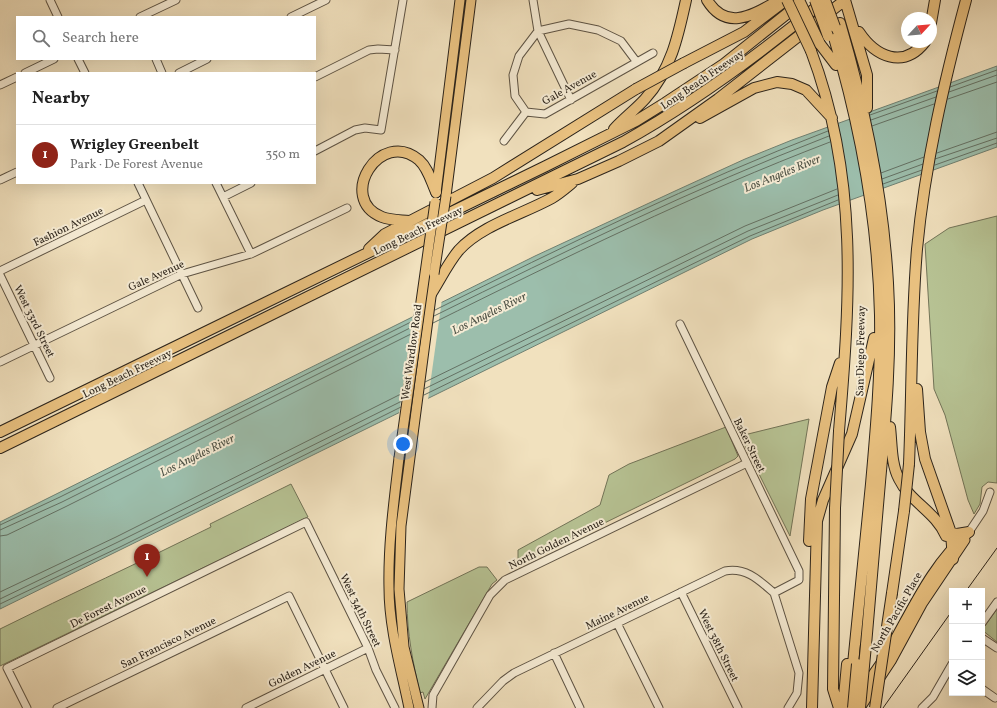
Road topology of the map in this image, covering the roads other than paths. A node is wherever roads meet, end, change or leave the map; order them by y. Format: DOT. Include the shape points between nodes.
graph roads {
  1 [pos="50,0"];
  2 [pos="176,0"];
  3 [pos="326,0"];
  4 [pos="403,0"];
  5 [pos="460,0"];
  6 [pos="470,0"];
  7 [pos="533,0"];
  8 [pos="686,0"];
  9 [pos="707,0"];
  10 [pos="780,0"];
  11 [pos="787,0"];
  12 [pos="800,0"];
  13 [pos="804,0"];
  14 [pos="815,0"];
  15 [pos="821,0"];
  16 [pos="825,0"];
  17 [pos="832,0"];
  18 [pos="845,0"];
  19 [pos="936,0"];
  20 [pos="966,0"];
  21 [pos="933,12"];
  22 [pos="58,16"];
  23 [pos="142,16"];
  24 [pos="294,16"];
  25 [pos="852,22"];
  26 [pos="834,30"];
  27 [pos="538,31"];
  28 [pos="919,48"];
  29 [pos="395,50"];
  30 [pos="653,53"];
  31 [pos="52,60"];
  32 [pos="78,60"];
  33 [pos="156,60"];
  34 [pos="205,60"];
  35 [pos="636,61"];
  36 [pos="836,65"];
  37 [pos="27,72"];
  38 [pos="84,72"];
  39 [pos="162,72"];
  40 [pos="181,72"];
  41 [pos="316,76"];
  42 [pos="16,77"];
  43 [pos="848,81"];
  44 [pos="0,85"];
  45 [pos="572,100"];
  46 [pos="526,112"];
  47 [pos="832,118"];
  48 [pos="867,124"];
  49 [pos="677,129"];
  50 [pos="610,134"];
  51 [pos="504,140"];
  52 [pos="316,150"];
  53 [pos="16,172"];
  54 [pos="578,179"];
  55 [pos="0,180"];
  56 [pos="138,184"];
  57 [pos="216,184"];
  58 [pos="249,184"];
  59 [pos="515,196"];
  60 [pos="223,197"];
  61 [pos="435,197"];
  62 [pos="146,200"];
  63 [pos="347,208"];
  64 [pos="409,220"];
  65 [pos="251,254"];
  66 [pos="361,256"];
  67 [pos="878,256"];
  68 [pos="0,271"];
  69 [pos="182,274"];
  70 [pos="0,275"];
  71 [pos="431,294"];
  72 [pos="198,308"];
  73 [pos="680,324"];
  74 [pos="874,338"];
  75 [pos="34,346"];
  76 [pos="845,348"];
  77 [pos="0,362"];
  78 [pos="912,364"];
  79 [pos="50,378"];
  80 [pos="888,404"];
  81 [pos="0,432"];
  82 [pos="0,448"];
  83 [pos="747,463"];
  84 [pos="990,492"];
  85 [pos="306,522"];
  86 [pos="947,532"];
  87 [pos="969,532"];
  88 [pos="952,554"];
  89 [pos="681,592"];
  90 [pos="774,593"];
  91 [pos="997,602"];
  92 [pos="985,619"];
  93 [pos="617,623"];
  94 [pos="813,624"];
  95 [pos="985,640"];
  96 [pos="368,648"];
  97 [pos="997,648"];
  98 [pos="554,654"];
  99 [pos="325,669"];
  100 [pos="949,669"];
  101 [pos="985,691"];
  102 [pos="995,698"];
  103 [pos="431,706"];
  104 [pos="27,708"];
  105 [pos="57,708"];
  106 [pos="246,708"];
  107 [pos="344,708"];
  108 [pos="395,708"];
  109 [pos="409,708"];
  110 [pos="418,708"];
  111 [pos="477,708"];
  112 [pos="580,708"];
  113 [pos="659,708"];
  114 [pos="738,708"];
  115 [pos="788,708"];
  116 [pos="812,708"];
  117 [pos="839,708"];
  118 [pos="843,708"];
  119 [pos="850,708"];
  120 [pos="860,708"];
  121 [pos="875,708"];
  122 [pos="922,708"];
  1 -- 22 [label="street"];
  2 -- 23 [label="street"];
  3 -- 24 [label="street"];
  4 -- 29 [label="street"];
  5 -- 61 [label="main road, West Wardlow Road"];
  6 -- 71 [label="main road, West Wardlow Road, bridge"];
  7 -- 27 [label="street"];
  8 -- 50 [label="highway" via="675,47 661,80"];
  9 -- 10 [label="highway" via="718,13 738,19 751,16"];
  11 -- 47 [label="highway, bridge" via="811,51"];
  11 -- 64 [label="highway, bridge" via="744,32 636,88 493,178"];
  12 -- 36 [label="highway, bridge" via="820,44"];
  13 -- 50 [label="highway, Long Beach Freeway" via="718,68 659,107"];
  14 -- 26 [label="highway, San Diego Freeway, bridge"];
  15 -- 26 [label="highway"];
  16 -- 26 [label="highway, bridge"];
  16 -- 59 [label="highway, Long Beach Freeway" via="757,55 681,109 616,146"];
  17 -- 26 [label="highway, San Diego Freeway"];
  18 -- 25 [label="highway"];
  18 -- 49 [label="highway"];
  19 -- 21 [label="highway"];
  20 -- 78 [label="highway" via="935,124 924,188 917,249"];
  25 -- 28 [label="highway" via="869,46 885,55 898,58 909,55"];
  25 -- 48 [label="highway" via="867,74"];
  26 -- 36 [label="highway, San Diego Freeway"];
  26 -- 43 [label="highway, San Diego Freeway"];
  27 -- 35 [label="street" via="569,24 598,30 621,41"];
  27 -- 45 [label="street"];
  27 -- 46 [label="street" via="519,56 513,75 514,96"];
  29 -- 41 [label="street" via="369,50"];
  29 -- 52 [label="street" via="381,130 355,130"];
  30 -- 35 [label="street, Gale Avenue"];
  31 -- 37 [label="street"];
  32 -- 38 [label="street"];
  33 -- 39 [label="street"];
  34 -- 40 [label="street"];
  35 -- 45 [label="street, Gale Avenue"];
  36 -- 43 [label="highway, San Diego Freeway"];
  42 -- 44 [label="street"];
  43 -- 48 [label="highway, San Diego Freeway"];
  43 -- 67 [label="highway, San Diego Freeway" via="862,184"];
  45 -- 46 [label="street, Gale Avenue" via="546,114"];
  46 -- 51 [label="street"];
  47 -- 49 [label="highway" via="811,95 792,84 777,82 762,85"];
  47 -- 76 [label="highway" via="845,194 849,272"];
  48 -- 67 [label="highway, San Diego Freeway" via="881,204"];
  49 -- 54 [label="highway" via="642,150"];
  50 -- 66 [label="highway, Long Beach Freeway"];
  53 -- 55 [label="street"];
  54 -- 59 [label="highway"];
  54 -- 71 [label="highway" via="553,197 474,237 458,251"];
  56 -- 62 [label="street"];
  57 -- 60 [label="street"];
  58 -- 60 [label="street"];
  59 -- 82 [label="highway, Long Beach Freeway"];
  60 -- 65 [label="street"];
  61 -- 64 [label="highway" via="424,165 408,154 387,153 371,164 364,175 362,188 368,205 381,217"];
  61 -- 109 [label="main road, West Wardlow Road, bridge" via="391,525 389,589 394,636"];
  62 -- 68 [label="street, Fashion Avenue"];
  62 -- 69 [label="street"];
  63 -- 65 [label="street, Gale Avenue"];
  64 -- 66 [label="highway" via="385,234"];
  65 -- 69 [label="street, Gale Avenue"];
  66 -- 81 [label="highway, Long Beach Freeway"];
  67 -- 74 [label="highway, San Diego Freeway"];
  67 -- 80 [label="highway, San Diego Freeway" via="889,309"];
  67 -- 119 [label="highway, bridge" via="883,368 878,442"];
  69 -- 72 [label="street"];
  69 -- 75 [label="street, Gale Avenue"];
  70 -- 75 [label="street, West 33rd Street"];
  71 -- 110 [label="main road, West Wardlow Road" via="401,526 399,589 404,647"];
  73 -- 83 [label="street, Baker Street"];
  74 -- 94 [label="highway" via="852,434 819,511 815,532"];
  74 -- 118 [label="highway, San Diego Freeway" via="871,425"];
  75 -- 77 [label="street, Gale Avenue"];
  75 -- 79 [label="street, West 33rd Street"];
  76 -- 94 [label="highway" via="832,388 810,506"];
  76 -- 117 [label="highway, bridge" via="835,508 833,689"];
  78 -- 86 [label="highway" via="917,383 920,432 925,459"];
  78 -- 121 [label="highway, bridge" via="909,464 904,511"];
  80 -- 86 [label="highway" via="894,466 899,480"];
  80 -- 120 [label="highway, San Diego Freeway, bridge"];
  83 -- 90 [label="street, Baker Street" via="800,576 795,583"];
  83 -- 103 [label="street, North Golden Avenue" via="505,580 490,595 433,695"];
  84 -- 87 [label="street, North Pacific Place" via="983,511"];
  85 -- 96 [label="street, West 34th Street"];
  85 -- 104 [label="street, De Forest Avenue" via="7,668"];
  86 -- 87 [label="highway"];
  86 -- 88 [label="highway"];
  87 -- 88 [label="main road, North Pacific Place" via="964,544"];
  88 -- 119 [label="main road, North Pacific Place" via="916,599 884,657"];
  88 -- 120 [label="main road, North Pacific Place" via="891,661"];
  89 -- 90 [label="street, Maine Avenue" via="725,570 733,569 750,574"];
  89 -- 93 [label="street, Maine Avenue"];
  89 -- 114 [label="street, West 38th Street"];
  90 -- 115 [label="street" via="799,673 799,687"];
  91 -- 92 [label="street"];
  93 -- 98 [label="street, Maine Avenue"];
  93 -- 113 [label="street"];
  94 -- 116 [label="highway"];
  95 -- 97 [label="street"];
  96 -- 99 [label="street, Golden Avenue"];
  96 -- 108 [label="street, West 34th Street"];
  98 -- 111 [label="street, Maine Avenue" via="514,673"];
  98 -- 112 [label="street"];
  99 -- 105 [label="street, San Francisco Avenue" via="289,596"];
  99 -- 106 [label="street, Golden Avenue"];
  99 -- 107 [label="street"];
  100 -- 122 [label="street" via="933,697"];
  101 -- 102 [label="street"];
}
